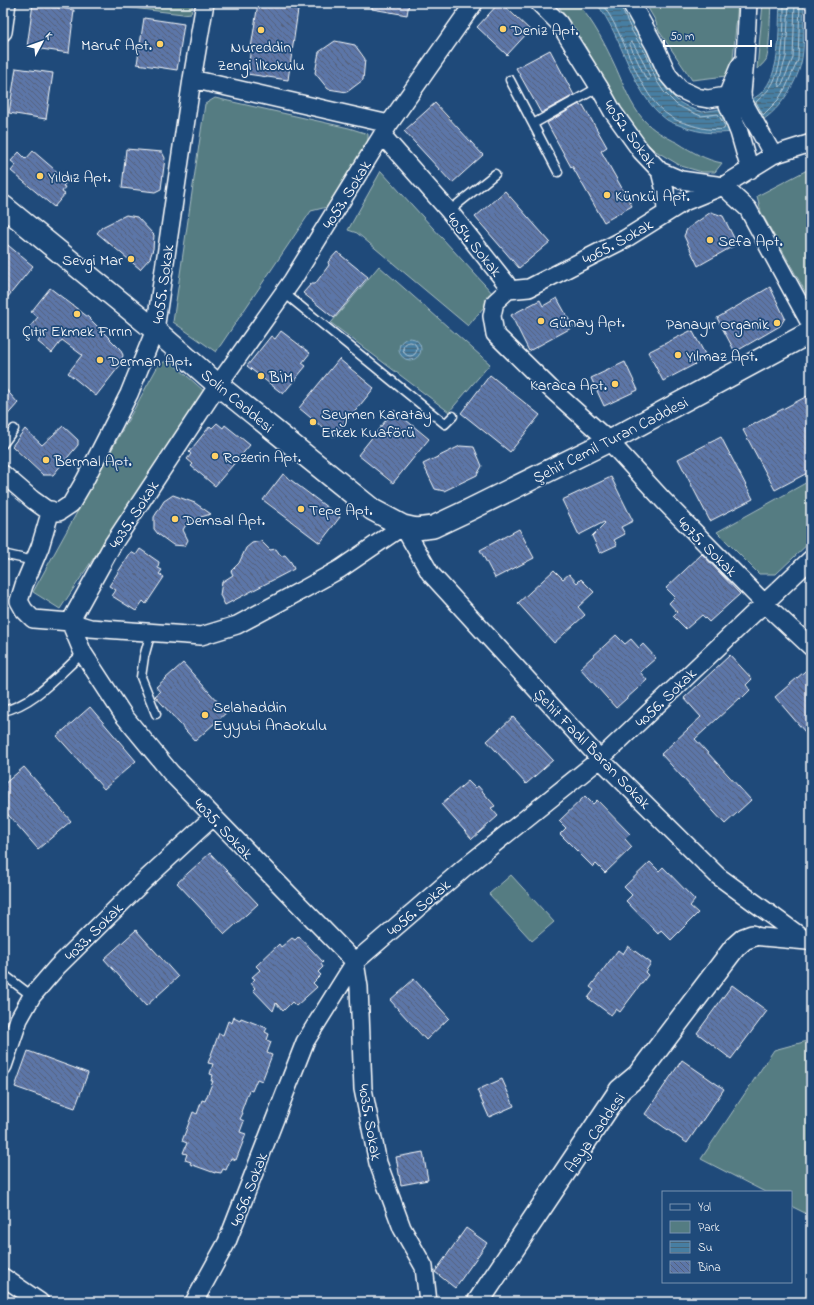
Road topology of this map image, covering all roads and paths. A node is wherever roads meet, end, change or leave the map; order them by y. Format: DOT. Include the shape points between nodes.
graph roads {
  1 [pos="8,3"];
  2 [pos="205,3"];
  3 [pos="474,3"];
  4 [pos="539,3"];
  5 [pos="631,3"];
  6 [pos="748,3"];
  7 [pos="3,32"];
  8 [pos="192,79"];
  9 [pos="510,80"];
  10 [pos="599,87"];
  11 [pos="736,100"];
  12 [pos="533,124"];
  13 [pos="386,129"];
  14 [pos="811,143"];
  15 [pos="773,155"];
  16 [pos="750,170"];
  17 [pos="660,171"];
  18 [pos="558,172"];
  19 [pos="495,174"];
  20 [pos="723,186"];
  21 [pos="3,206"];
  22 [pos="449,211"];
  23 [pos="666,213"];
  24 [pos="508,290"];
  25 [pos="283,292"];
  26 [pos="811,326"];
  27 [pos="156,330"];
  28 [pos="811,332"];
  29 [pos="218,385"];
  30 [pos="453,416"];
  31 [pos="14,430"];
  32 [pos="609,441"];
  33 [pos="3,444"];
  34 [pos="3,474"];
  35 [pos="51,510"];
  36 [pos="403,526"];
  37 [pos="3,554"];
  38 [pos="811,559"];
  39 [pos="34,561"];
  40 [pos="764,603"];
  41 [pos="70,622"];
  42 [pos="151,632"];
  43 [pos="811,647"];
  44 [pos="83,653"];
  45 [pos="3,711"];
  46 [pos="156,714"];
  47 [pos="600,759"];
  48 [pos="213,817"];
  49 [pos="752,936"];
  50 [pos="810,940"];
  51 [pos="355,962"];
  52 [pos="3,974"];
  53 [pos="32,996"];
  54 [pos="3,1066"];
  55 [pos="3,1277"];
  56 [pos="40,1302"];
  57 [pos="194,1302"];
  58 [pos="428,1302"];
  59 [pos="478,1302"];
  1 -- 7 [label="street"];
  2 -- 8 [label="street, 4055. Sokak"];
  3 -- 13 [label="street, 4053. Sokak"];
  4 -- 10 [label="street, 4052. Sokak" via="559,24"];
  5 -- 11 [label="street" via="668,75 680,89 697,97"];
  6 -- 11 [label="street" via="745,59 740,67"];
  8 -- 13 [label="street"];
  8 -- 27 [label="street, 4055. Sokak"];
  9 -- 12 [label="lane"];
  10 -- 12 [label="lane"];
  10 -- 17 [label="street, 4052. Sokak" via="612,112 637,146"];
  11 -- 15 [label="street" via="756,125"];
  11 -- 16 [label="street" via="739,132"];
  12 -- 18 [label="lane"];
  13 -- 22 [label="street, 4054. Sokak"];
  13 -- 25 [label="street, 4053. Sokak"];
  14 -- 15 [label="street, 4065. Sokak"];
  15 -- 16 [label="street, 4065. Sokak"];
  16 -- 20 [label="street, 4065. Sokak"];
  17 -- 20 [label="street, 4052. Sokak" via="681,180"];
  17 -- 23 [label="street" via="665,191"];
  19 -- 22 [label="lane"];
  20 -- 23 [label="street, 4065. Sokak" via="684,202"];
  20 -- 26 [label="street" via="748,209"];
  21 -- 27 [label="street, Solin Caddesi"];
  22 -- 24 [label="street, 4054. Sokak" via="506,282"];
  23 -- 24 [label="street, 4065. Sokak" via="625,239 528,288"];
  24 -- 32 [label="street, 4054. Sokak" via="496,302 492,316 495,334"];
  25 -- 29 [label="street, 4053. Sokak"];
  25 -- 30 [label="lane" via="445,424"];
  27 -- 29 [label="street, Solin Caddesi"];
  27 -- 35 [label="street, 4055. Sokak" via="129,394 85,480 71,504 59,512"];
  28 -- 32 [label="street, Şehit Cemil Turan Caddesi"];
  29 -- 36 [label="street, Solin Caddesi" via="373,510"];
  29 -- 41 [label="street, 4035. Sokak" via="113,544"];
  31 -- 33 [label="lane"];
  32 -- 36 [label="street, Şehit Cemil Turan Caddesi" via="433,527 416,529"];
  32 -- 40 [label="street, 4075. Sokak"];
  34 -- 35 [label="street" via="33,500"];
  35 -- 39 [label="street"];
  36 -- 42 [label="street" via="340,569 237,625 201,636"];
  36 -- 47 [label="street, Şehit Fadıl Baran Sokak" via="430,573"];
  37 -- 39 [label="lane"];
  38 -- 40 [label="street, 4056. Sokak"];
  39 -- 41 [label="street" via="20,601 24,610 33,620"];
  40 -- 43 [label="street, 4075. Sokak"];
  40 -- 47 [label="street, 4056. Sokak"];
  41 -- 42 [label="street" via="90,628"];
  41 -- 44 [label="street, 4035. Sokak"];
  42 -- 46 [label="lane" via="141,678"];
  44 -- 45 [label="lane" via="31,700"];
  44 -- 48 [label="street, 4035. Sokak" via="124,716 171,773"];
  47 -- 50 [label="street, Şehit Fadıl Baran Sokak" via="718,876"];
  47 -- 51 [label="street, 4056. Sokak" via="464,868"];
  48 -- 51 [label="street, 4035. Sokak"];
  48 -- 53 [label="street, 4033. Sokak" via="57,967"];
  49 -- 50 [label="street"];
  49 -- 59 [label="street, Asya Caddesi" via="735,946 638,1075 620,1090"];
  51 -- 57 [label="street, 4056. Sokak" via="306,1042 227,1242"];
  51 -- 58 [label="street, 4035. Sokak" via="359,987 363,1089 378,1163 402,1228 424,1267"];
  52 -- 53 [label="lane"];
  53 -- 54 [label="street, 4033. Sokak" via="19,1019"];
  55 -- 56 [label="street"];
}
